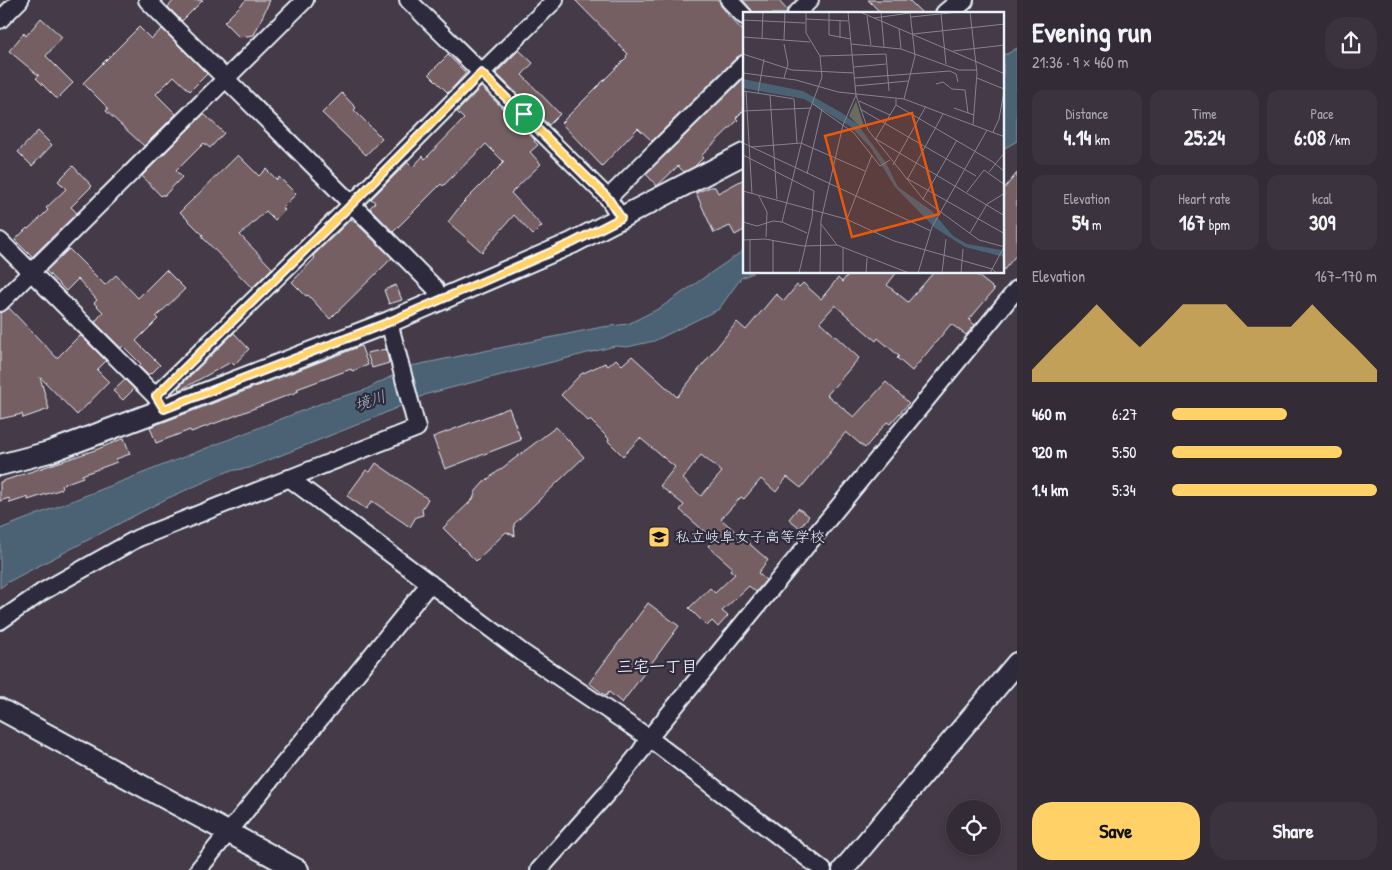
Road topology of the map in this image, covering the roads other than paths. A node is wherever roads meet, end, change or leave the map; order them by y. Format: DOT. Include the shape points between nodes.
graph roads {
  1 [pos="20,0"];
  2 [pos="148,0"];
  3 [pos="305,0"];
  4 [pos="408,0"];
  5 [pos="555,0"];
  6 [pos="729,0"];
  7 [pos="810,0"];
  8 [pos="963,0"];
  9 [pos="798,12"];
  10 [pos="948,12"];
  11 [pos="743,15"];
  12 [pos="0,20"];
  13 [pos="743,65"];
  14 [pos="481,73"];
  15 [pos="225,79"];
  16 [pos="743,155"];
  17 [pos="608,198"];
  18 [pos="352,204"];
  19 [pos="621,218"];
  20 [pos="0,242"];
  21 [pos="31,272"];
  22 [pos="1017,289"];
  23 [pos="440,300"];
  24 [pos="0,303"];
  25 [pos="389,322"];
  26 [pos="160,403"];
  27 [pos="0,465"];
  28 [pos="289,478"];
  29 [pos="430,583"];
  30 [pos="0,621"];
  31 [pos="1017,663"];
  32 [pos="0,709"];
  33 [pos="649,738"];
  34 [pos="228,832"];
  35 [pos="198,870"];
  36 [pos="298,870"];
  37 [pos="540,870"];
  38 [pos="823,870"];
  39 [pos="843,870"];
  1 -- 12 [label="street"];
  2 -- 15 [label="street"];
  3 -- 15 [label="street"];
  4 -- 14 [label="street"];
  5 -- 14 [label="street"];
  6 -- 11 [label="street"];
  7 -- 9 [label="street"];
  8 -- 10 [label="street"];
  13 -- 17 [label="street"];
  14 -- 17 [label="street"];
  14 -- 18 [label="street"];
  15 -- 18 [label="street"];
  15 -- 21 [label="street"];
  16 -- 19 [label="street"];
  17 -- 19 [label="street"];
  18 -- 23 [label="street" via="435,288"];
  18 -- 26 [label="street"];
  19 -- 23 [label="street" via="572,243"];
  20 -- 21 [label="street"];
  21 -- 24 [label="street"];
  21 -- 26 [label="street"];
  22 -- 33 [label="street"];
  23 -- 25 [label="street"];
  25 -- 26 [label="street"];
  25 -- 28 [label="street" via="417,428"];
  26 -- 27 [label="street" via="49,452"];
  28 -- 29 [label="street"];
  28 -- 30 [label="street" via="138,538 42,592"];
  29 -- 33 [label="street" via="523,653"];
  29 -- 34 [label="street"];
  31 -- 39 [label="street"];
  32 -- 34 [label="street"];
  33 -- 37 [label="street" via="610,790"];
  33 -- 38 [label="street"];
  34 -- 35 [label="street"];
  34 -- 36 [label="street"];
}
